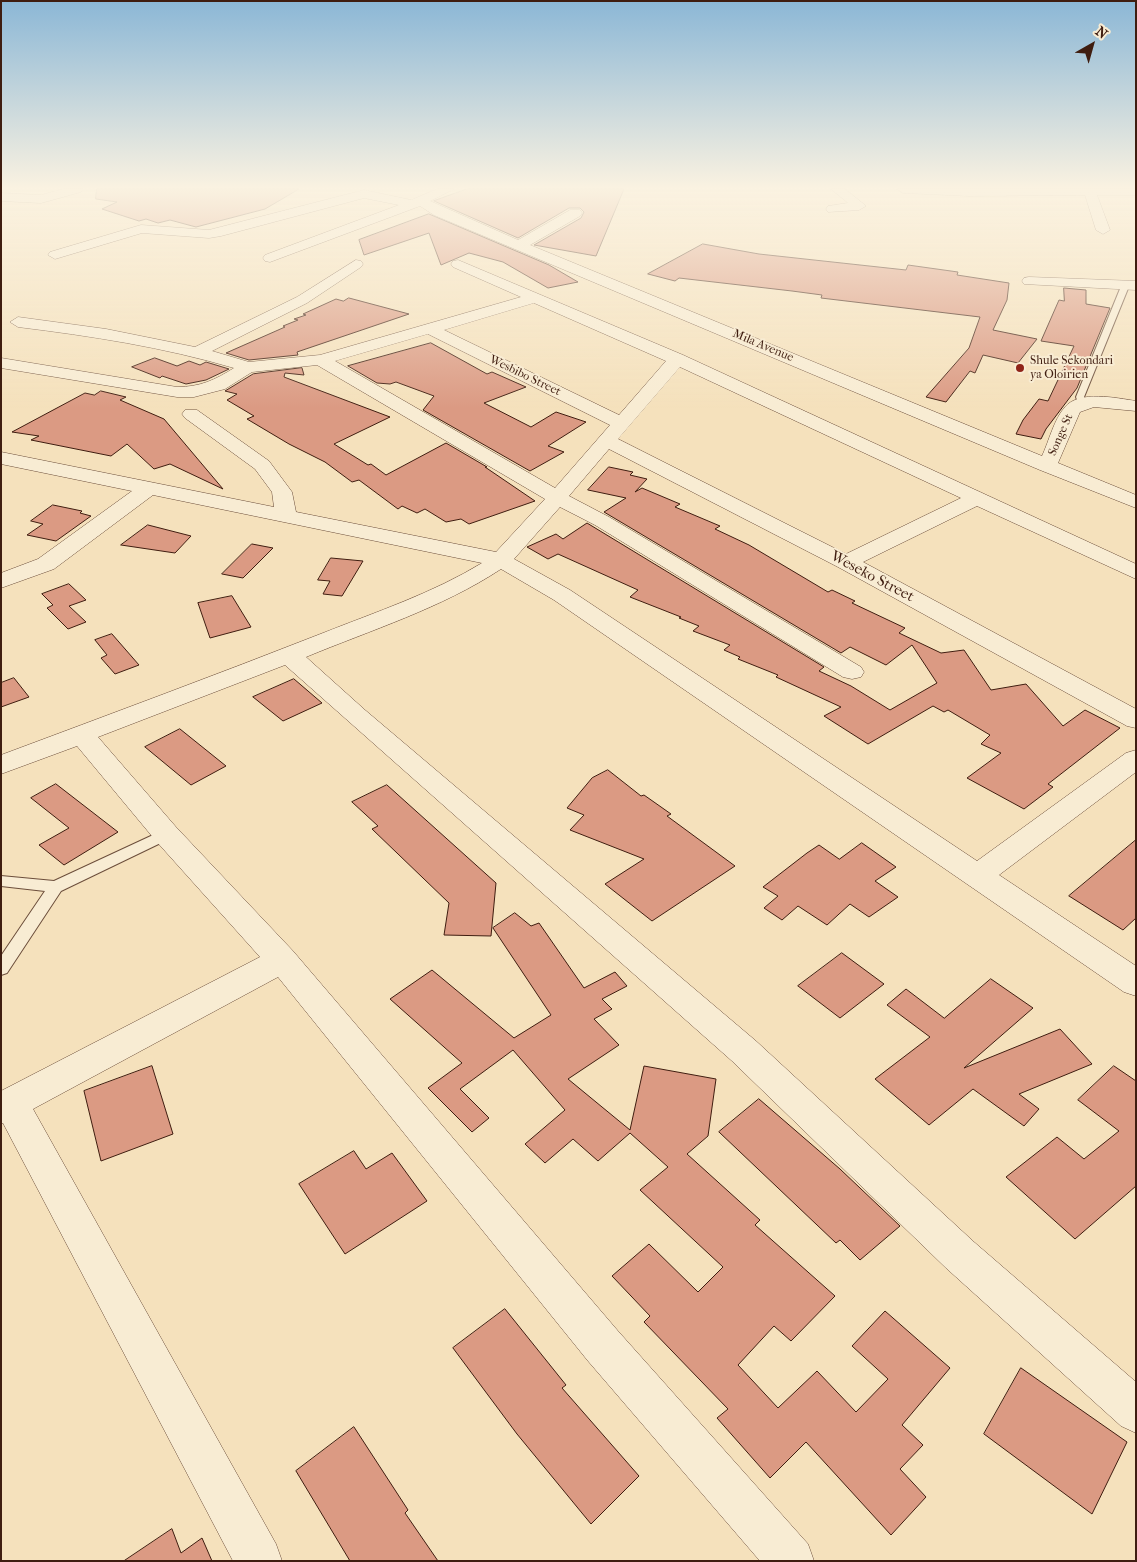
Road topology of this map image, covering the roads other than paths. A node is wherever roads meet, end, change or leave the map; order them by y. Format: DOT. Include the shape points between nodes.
graph roads {
  1 [pos="558,262"];
  2 [pos="356,264"];
  3 [pos="458,264"];
  4 [pos="1029,281"];
  5 [pos="1130,286"];
  6 [pos="534,298"];
  7 [pos="18,322"];
  8 [pos="430,329"];
  9 [pos="200,352"];
  10 [pos="677,359"];
  11 [pos="320,360"];
  12 [pos="1,363"];
  13 [pos="248,367"];
  14 [pos="1082,404"];
  15 [pos="1136,406"];
  16 [pos="191,414"];
  17 [pos="620,423"];
  18 [pos="606,440"];
  19 [pos="1,458"];
  20 [pos="1047,466"];
  21 [pos="149,488"];
  22 [pos="556,497"];
  23 [pos="976,499"];
  24 [pos="1136,502"];
  25 [pos="286,517"];
  26 [pos="501,560"];
  27 [pos="846,562"];
  28 [pos="1136,572"];
  29 [pos="1,580"];
  30 [pos="290,655"];
  31 [pos="852,672"];
  32 [pos="1136,720"];
  33 [pos="81,734"];
  34 [pos="1136,760"];
  35 [pos="1,765"];
  36 [pos="166,834"];
  37 [pos="976,876"];
  38 [pos="1,882"];
  39 [pos="56,887"];
  40 [pos="282,960"];
  41 [pos="1,969"];
  42 [pos="1136,983"];
  43 [pos="6,1106"];
  44 [pos="1136,1411"];
  45 [pos="259,1561"];
  46 [pos="791,1561"];
  1 -- 20 [label="street, Mila Avenue"];
  2 -- 9 [label="street" via="302,300"];
  3 -- 6 [label="street"];
  4 -- 5 [label="street"];
  5 -- 14 [label="lane" via="1080,397"];
  6 -- 8 [label="street"];
  6 -- 10 [label="street"];
  7 -- 9 [label="street" via="146,340"];
  8 -- 11 [label="street"];
  8 -- 17 [label="street, Wesbibo Street"];
  9 -- 13 [label="street"];
  10 -- 17 [label="street"];
  10 -- 23 [label="street"];
  11 -- 13 [label="street"];
  11 -- 22 [label="street"];
  12 -- 13 [label="street" via="177,392 194,392 219,385"];
  14 -- 15 [label="street, Songe St" via="1096,402"];
  14 -- 20 [label="street, Songe St" via="1072,409"];
  16 -- 25 [label="street" via="262,465 282,492"];
  17 -- 18 [label="street"];
  18 -- 22 [label="street"];
  18 -- 27 [label="street, Weseko Street"];
  19 -- 21 [label="street"];
  20 -- 24 [label="street, Mila Avenue"];
  21 -- 25 [label="street"];
  21 -- 29 [label="street" via="46,564"];
  22 -- 26 [label="street"];
  22 -- 31 [label="street" via="610,525"];
  23 -- 27 [label="street"];
  23 -- 28 [label="street"];
  25 -- 26 [label="street"];
  26 -- 30 [label="street" via="472,578"];
  26 -- 37 [label="street" via="562,595"];
  27 -- 32 [label="street, Weseko Street"];
  30 -- 33 [label="street"];
  30 -- 44 [label="street" via="736,1045 960,1255"];
  33 -- 35 [label="street"];
  33 -- 36 [label="street"];
  34 -- 37 [label="street"];
  36 -- 39 [label="lane"];
  36 -- 40 [label="street"];
  37 -- 42 [label="street"];
  38 -- 39 [label="lane"];
  39 -- 41 [label="lane"];
  40 -- 43 [label="street"];
  40 -- 46 [label="street" via="597,1339"];
  43 -- 45 [label="street"];
}
